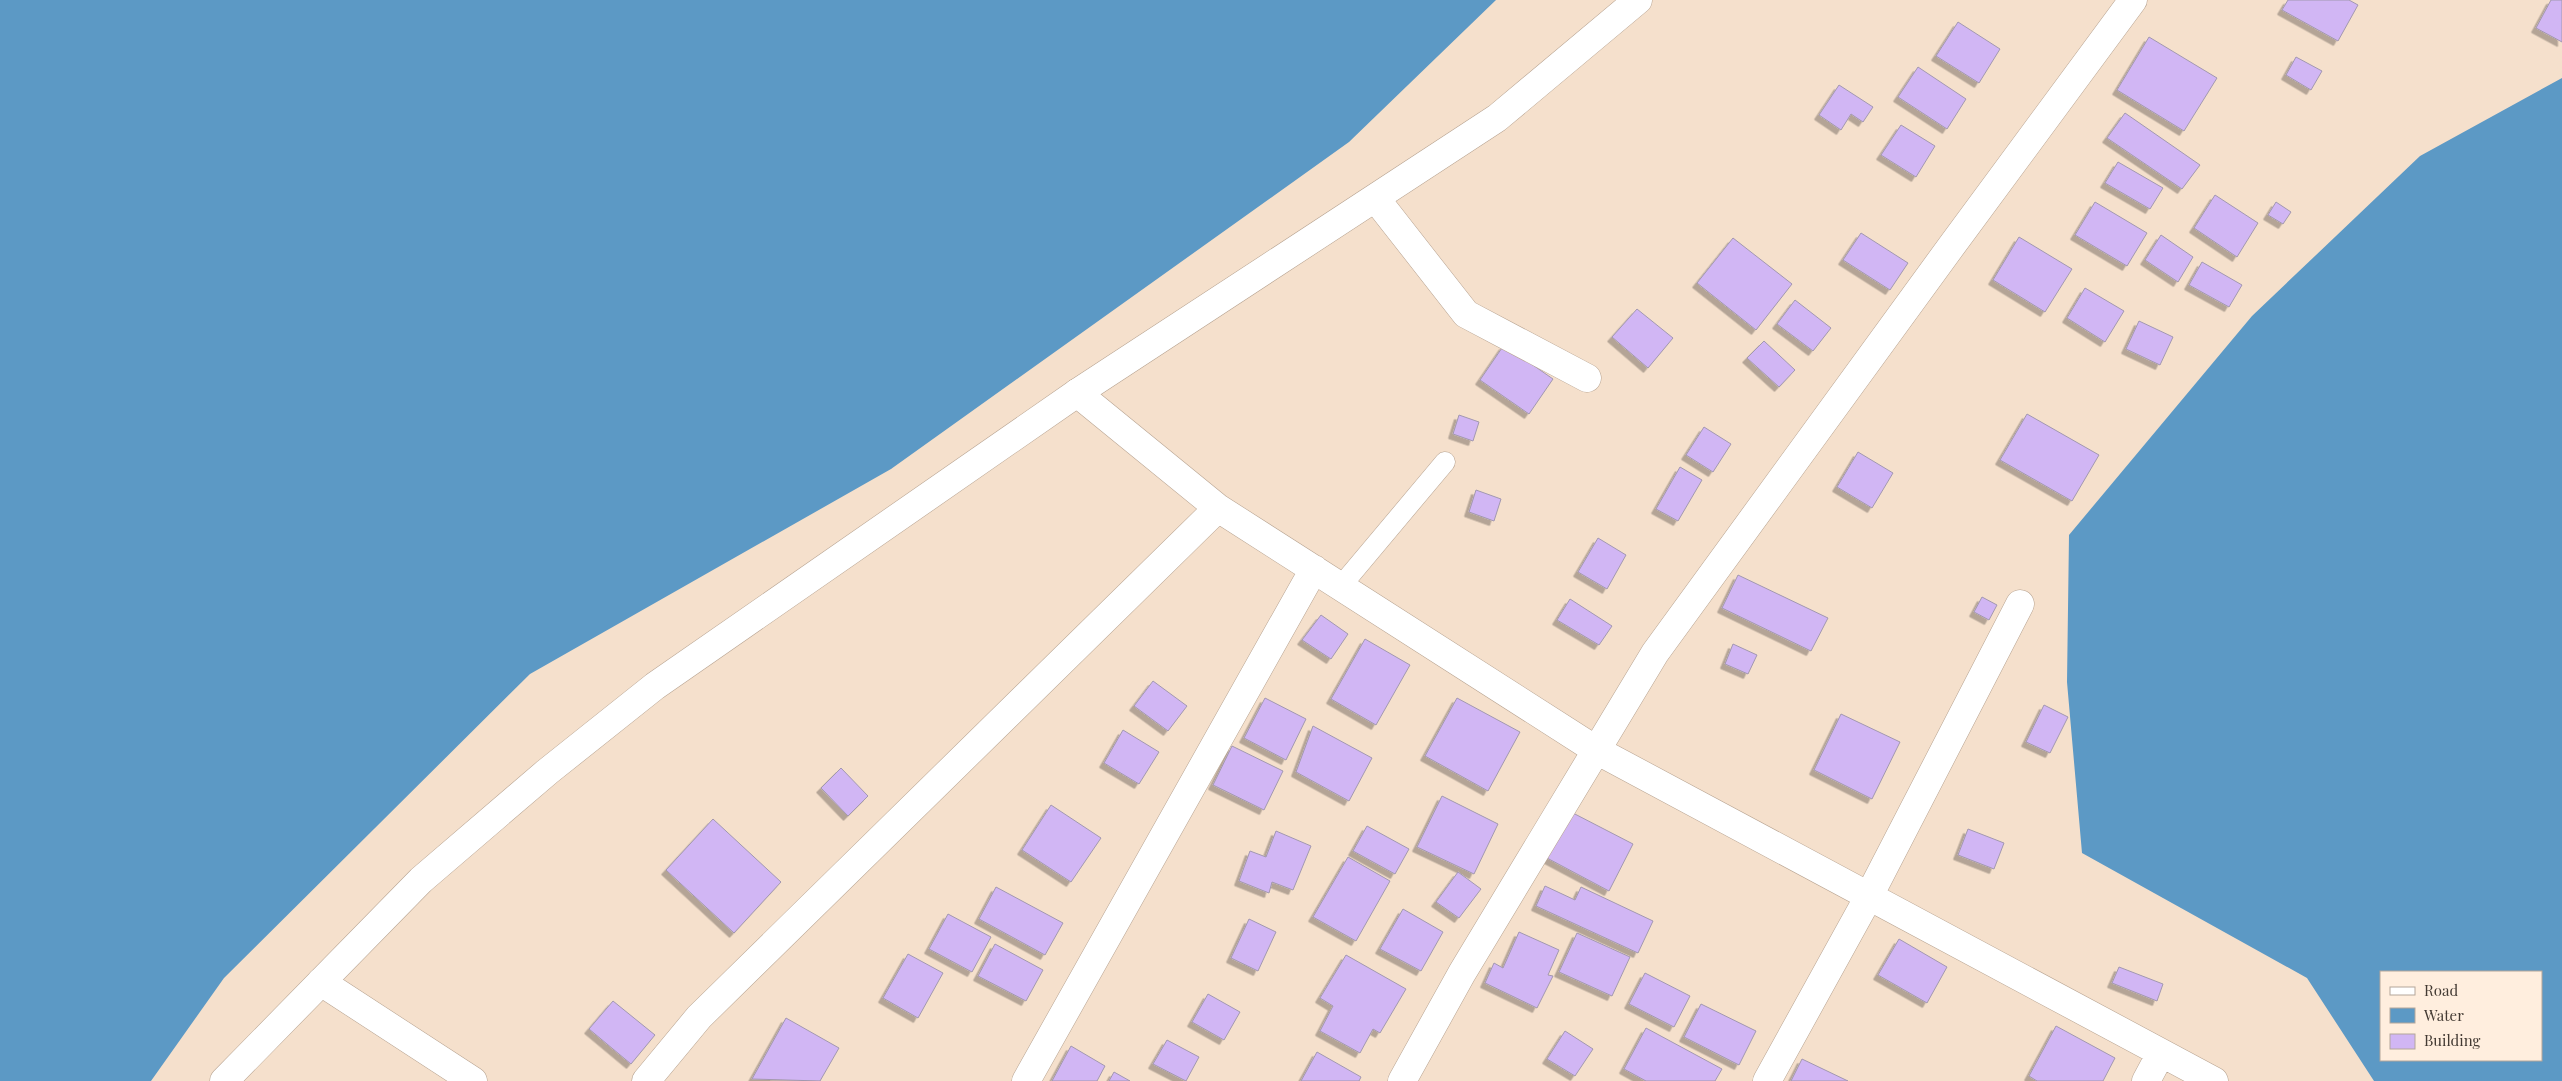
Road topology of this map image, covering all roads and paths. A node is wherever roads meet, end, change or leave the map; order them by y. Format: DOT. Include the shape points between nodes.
graph roads {
  1 [pos="1638,0"];
  2 [pos="2133,0"];
  3 [pos="1376,199"];
  4 [pos="1587,378"];
  5 [pos="1077,393"];
  6 [pos="1446,462"];
  7 [pos="1218,508"];
  8 [pos="1314,568"];
  9 [pos="1341,586"];
  10 [pos="2020,604"];
  11 [pos="1596,750"];
  12 [pos="1868,898"];
  13 [pos="321,982"];
  14 [pos="2161,1054"];
  15 [pos="224,1081"];
  16 [pos="473,1081"];
  17 [pos="646,1081"];
  18 [pos="1026,1081"];
  19 [pos="1402,1081"];
  20 [pos="1767,1081"];
  21 [pos="2146,1081"];
  22 [pos="2214,1081"];
  1 -- 3 [label="street" via="1497,118"];
  2 -- 11 [label="street" via="1656,653"];
  3 -- 4 [label="street" via="1466,314"];
  3 -- 5 [label="street"];
  5 -- 7 [label="street"];
  5 -- 13 [label="street" via="655,686 547,772 421,880"];
  6 -- 9 [label="lane"];
  7 -- 8 [label="street"];
  7 -- 17 [label="street" via="699,1017"];
  8 -- 9 [label="street"];
  8 -- 18 [label="street"];
  9 -- 11 [label="street"];
  10 -- 12 [label="street"];
  11 -- 12 [label="street"];
  11 -- 19 [label="street" via="1462,973"];
  12 -- 14 [label="street"];
  12 -- 20 [label="street"];
  13 -- 15 [label="street"];
  13 -- 16 [label="street"];
  14 -- 21 [label="street"];
  14 -- 22 [label="street"];
}
